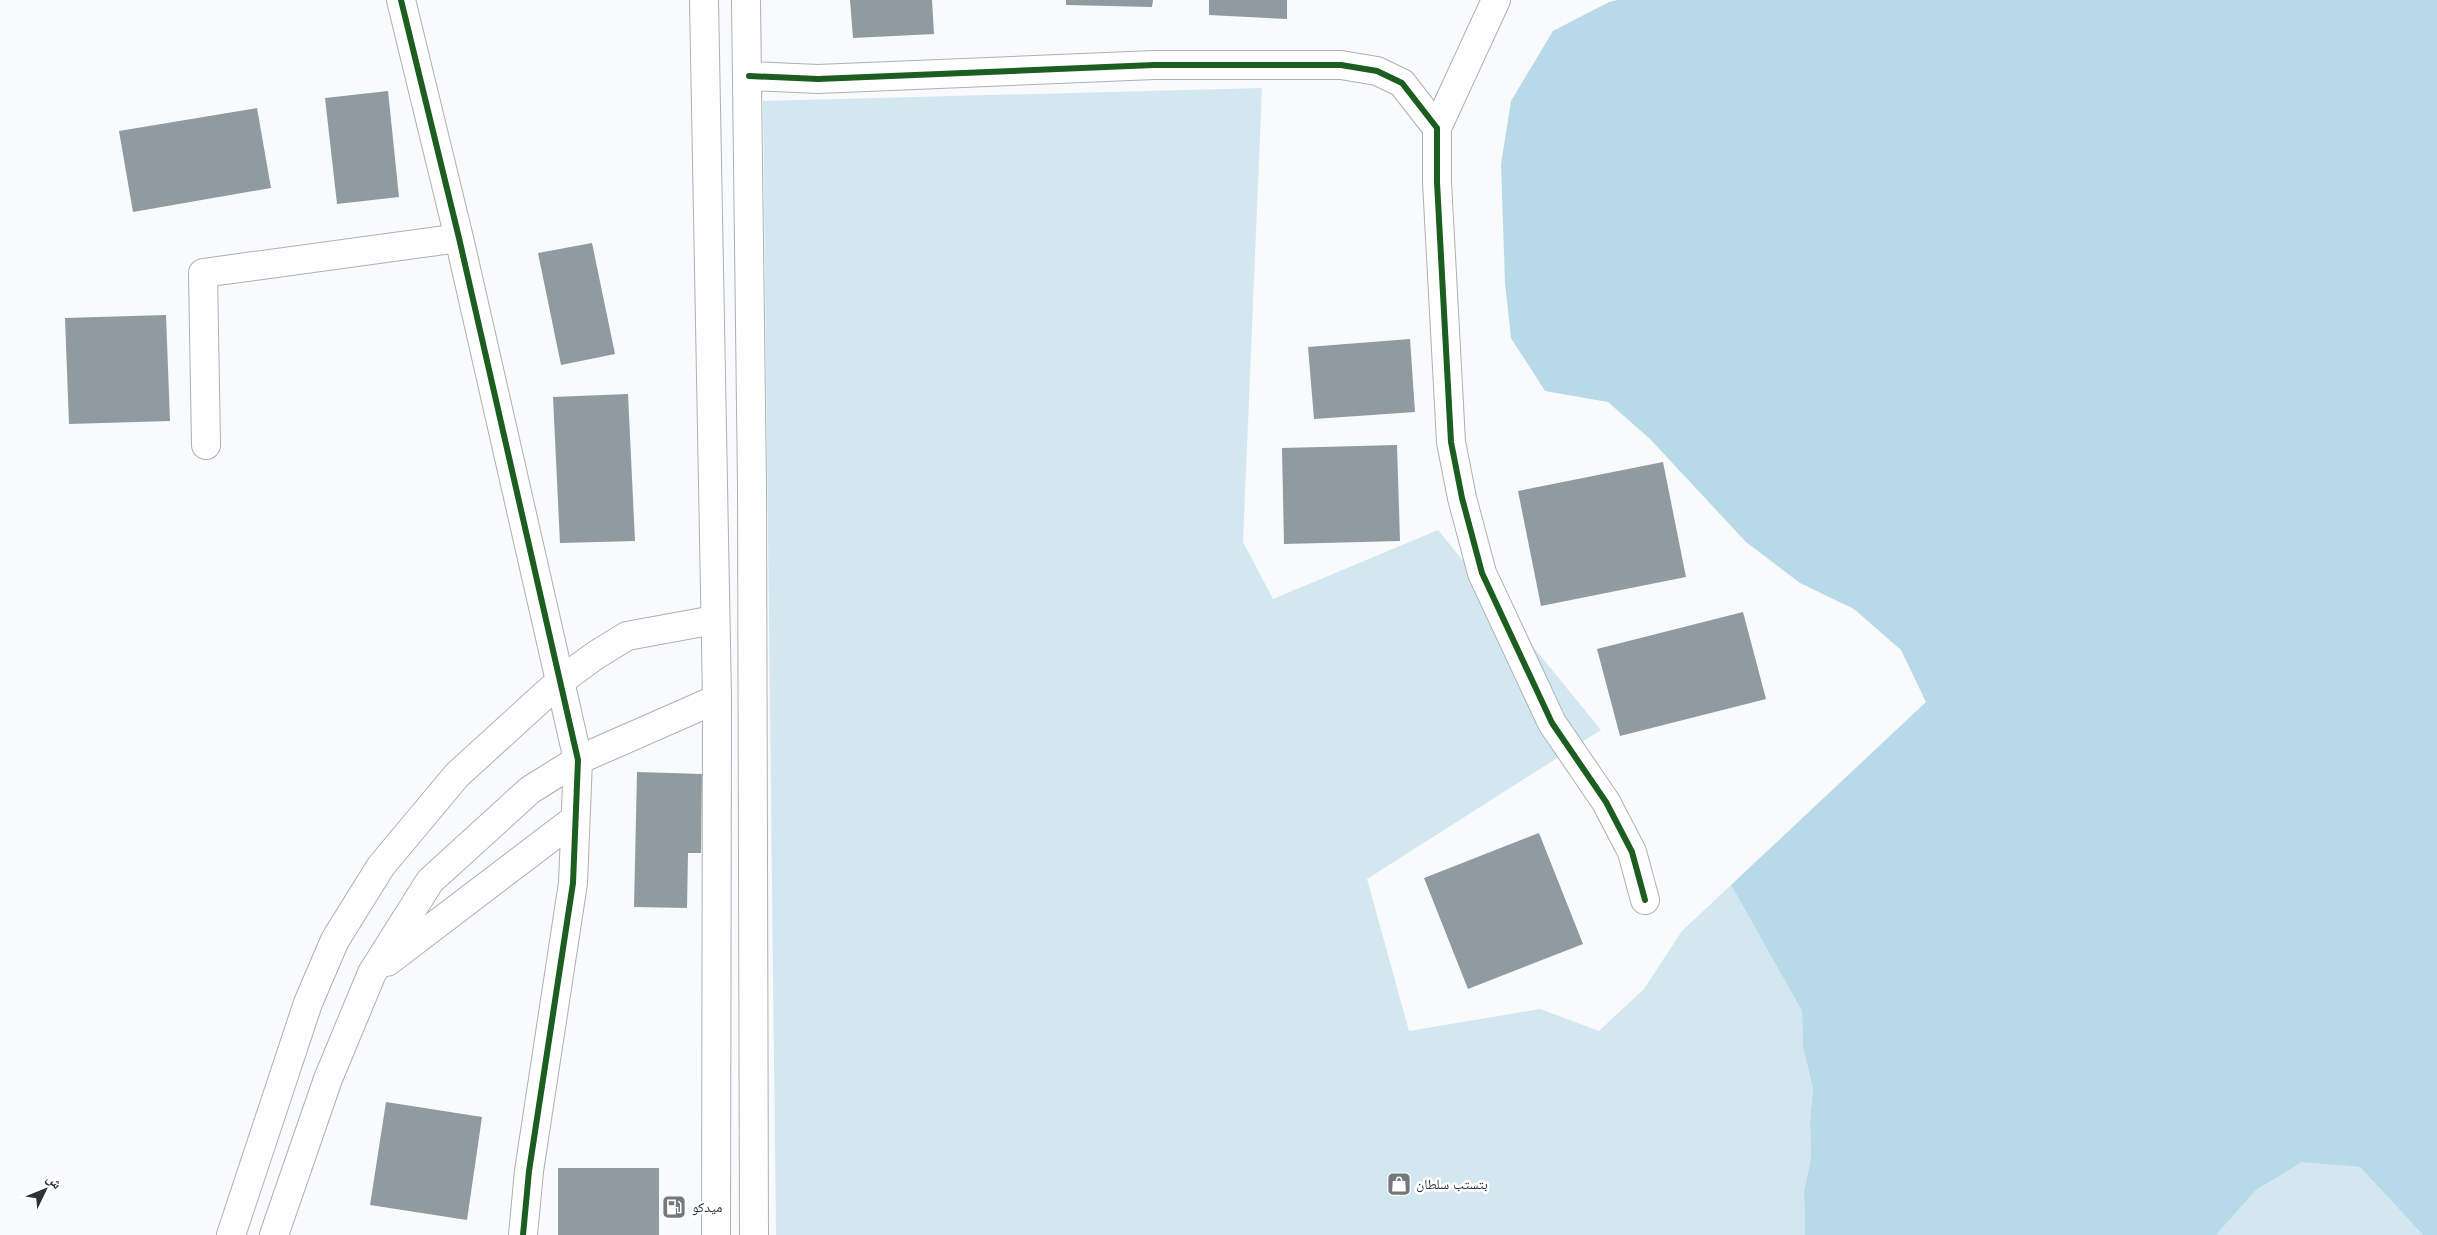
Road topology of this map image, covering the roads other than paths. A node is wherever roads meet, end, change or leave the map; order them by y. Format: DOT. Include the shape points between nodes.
graph roads {
  1 [pos="401,0"];
  2 [pos="704,0"];
  3 [pos="746,0"];
  4 [pos="1496,0"];
  5 [pos="749,76"];
  6 [pos="1437,128"];
  7 [pos="459,238"];
  8 [pos="206,445"];
  9 [pos="714,620"];
  10 [pos="559,682"];
  11 [pos="717,699"];
  12 [pos="578,760"];
  13 [pos="575,818"];
  14 [pos="1644,900"];
  15 [pos="372,973"];
  16 [pos="231,1235"];
  17 [pos="274,1235"];
  18 [pos="523,1235"];
  19 [pos="716,1235"];
  20 [pos="754,1235"];
  1 -- 7 [label="main road"];
  2 -- 9 [label="main road"];
  3 -- 5 [label="main road"];
  4 -- 6 [label="main road"];
  5 -- 6 [label="main road" via="818,79 1154,65 1341,65 1376,71 1402,84"];
  5 -- 20 [label="main road"];
  6 -- 14 [label="main road" via="1436,174 1450,442 1482,573 1552,723 1606,802 1632,852"];
  7 -- 8 [label="main road" via="204,273"];
  7 -- 10 [label="main road"];
  9 -- 10 [label="main road" via="627,636"];
  9 -- 11 [label="main road"];
  10 -- 12 [label="main road"];
  10 -- 16 [label="main road" via="457,775 381,866 335,940 308,1003"];
  11 -- 12 [label="main road"];
  11 -- 19 [label="main road"];
  12 -- 13 [label="main road"];
  12 -- 15 [label="main road" via="530,790 430,881"];
  13 -- 15 [label="main road"];
  13 -- 18 [label="main road" via="574,883 529,1171"];
  15 -- 17 [label="main road" via="328,1079"];
}
